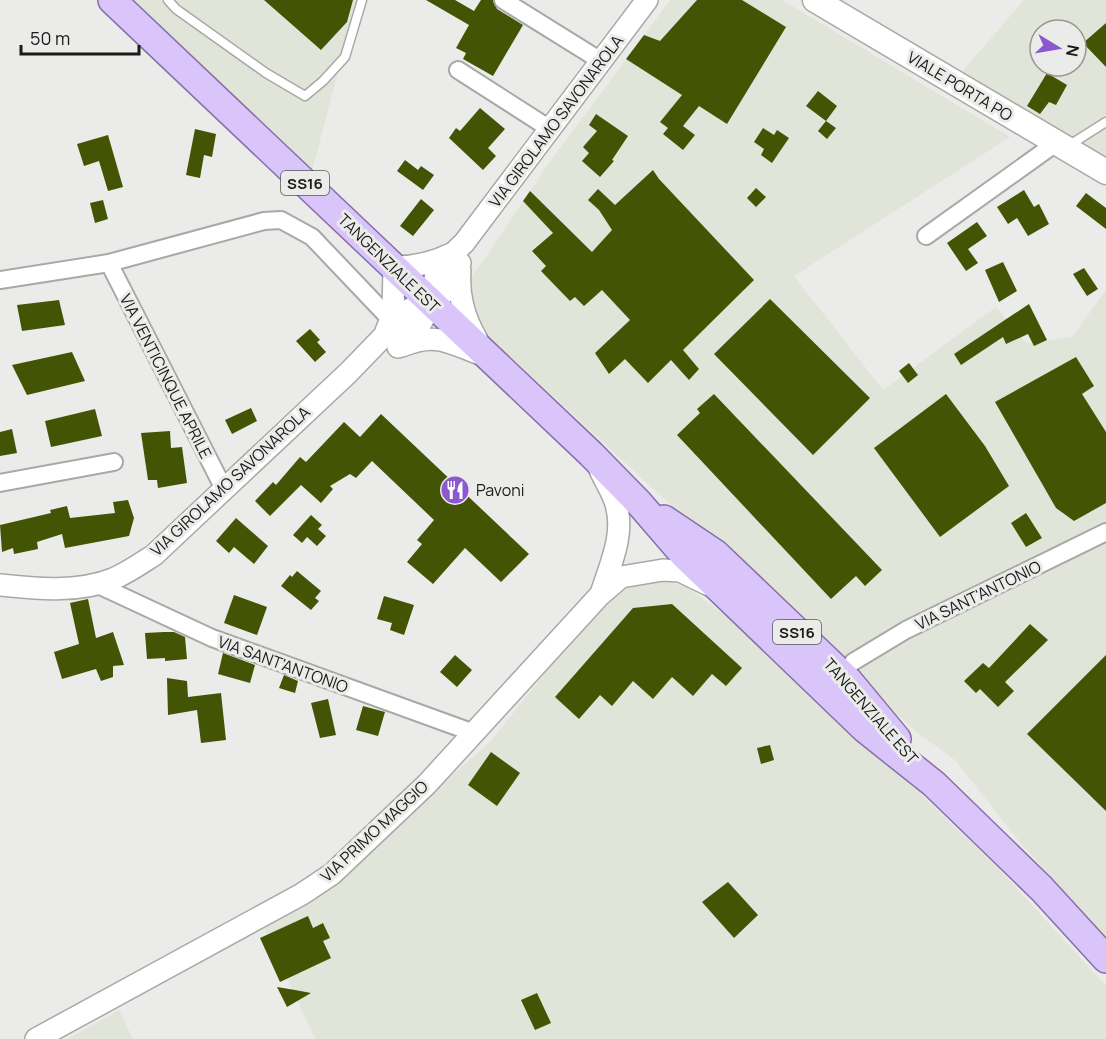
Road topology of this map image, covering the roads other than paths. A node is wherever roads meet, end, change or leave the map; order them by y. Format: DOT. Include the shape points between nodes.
graph roads {
  1 [pos="112,0"];
  2 [pos="168,0"];
  3 [pos="184,0"];
  4 [pos="362,0"];
  5 [pos="503,0"];
  6 [pos="647,0"];
  7 [pos="815,0"];
  8 [pos="176,9"];
  9 [pos="601,61"];
  10 [pos="459,70"];
  11 [pos="1106,122"];
  12 [pos="550,129"];
  13 [pos="1061,146"];
  14 [pos="1106,172"];
  15 [pos="926,236"];
  16 [pos="460,253"];
  17 [pos="109,263"];
  18 [pos="394,267"];
  19 [pos="0,280"];
  20 [pos="430,303"];
  21 [pos="391,320"];
  22 [pos="390,344"];
  23 [pos="487,355"];
  24 [pos="591,454"];
  25 [pos="114,462"];
  26 [pos="0,483"];
  27 [pos="224,489"];
  28 [pos="639,503"];
  29 [pos="1106,532"];
  30 [pos="96,584"];
  31 [pos="0,585"];
  32 [pos="720,590"];
  33 [pos="600,595"];
  34 [pos="852,662"];
  35 [pos="474,733"];
  36 [pos="934,784"];
  37 [pos="1106,959"];
  38 [pos="36,1039"];
  1 -- 18 [label="main road, TANGENZIALE EST / SS16"];
  2 -- 8 [label="lane"];
  3 -- 8 [label="lane"];
  4 -- 8 [label="lane" via="345,57 304,96"];
  5 -- 9 [label="street"];
  6 -- 9 [label="street, VIA GIROLAMO SAVONAROLA"];
  7 -- 13 [label="main road, VIALE PORTA PO"];
  9 -- 12 [label="street, VIA GIROLAMO SAVONAROLA"];
  10 -- 12 [label="street"];
  11 -- 13 [label="lane"];
  12 -- 16 [label="street, VIA GIROLAMO SAVONAROLA"];
  13 -- 14 [label="main road, VIALE PORTA PO"];
  13 -- 15 [label="street"];
  16 -- 18 [label="street" via="414,267"];
  16 -- 20 [label="street, VIA GIROLAMO SAVONAROLA" via="441,268"];
  16 -- 23 [label="street" via="461,303 466,321"];
  17 -- 19 [label="street"];
  17 -- 21 [label="street" via="264,220 281,220 312,237"];
  17 -- 27 [label="street, VIA VENTICINQUE APRILE"];
  18 -- 20 [label="main road, TANGENZIALE EST / SS16"];
  18 -- 21 [label="street, VIA GIROLAMO SAVONAROLA"];
  20 -- 22 [label="street, VIA GIROLAMO SAVONAROLA" via="409,310"];
  20 -- 23 [label="main road, TANGENZIALE EST / SS16"];
  21 -- 22 [label="street, VIA GIROLAMO SAVONAROLA"];
  22 -- 23 [label="street, VIA GIROLAMO SAVONAROLA" via="434,338"];
  22 -- 27 [label="street, VIA GIROLAMO SAVONAROLA" via="348,373"];
  23 -- 24 [label="main road, TANGENZIALE EST / SS16"];
  24 -- 28 [label="main road, TANGENZIALE EST / SS16"];
  24 -- 33 [label="street, VIA PRIMO MAGGIO" via="616,503 619,522 617,546"];
  25 -- 26 [label="street"];
  27 -- 30 [label="street, VIA GIROLAMO SAVONAROLA" via="153,555 131,570"];
  28 -- 32 [label="main road, TANGENZIALE EST / SS16"];
  28 -- 36 [label="main road, TANGENZIALE EST / SS16" via="716,554 848,680"];
  29 -- 34 [label="street, VIA SANT'ANTONIO" via="906,630"];
  30 -- 31 [label="street, VIA GIROLAMO SAVONAROLA" via="44,589"];
  30 -- 35 [label="street, VIA SANT'ANTONIO" via="212,638"];
  32 -- 33 [label="street, VIA PRIMO MAGGIO" via="680,571 663,570 621,577"];
  32 -- 36 [label="main road, TANGENZIALE EST / SS16" via="865,729"];
  33 -- 35 [label="street, VIA PRIMO MAGGIO"];
  35 -- 38 [label="street, VIA PRIMO MAGGIO" via="332,874"];
  36 -- 37 [label="main road, TANGENZIALE EST / SS16" via="1042,889"];
}
